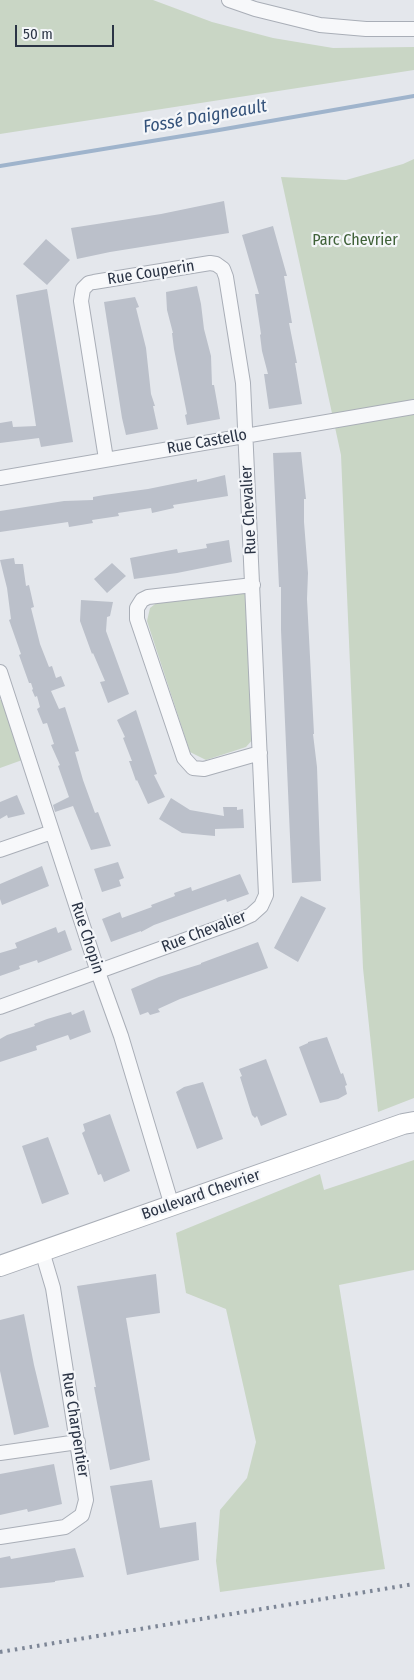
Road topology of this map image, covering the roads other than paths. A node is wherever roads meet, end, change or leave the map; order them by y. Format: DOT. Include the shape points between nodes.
graph roads {
  1 [pos="229,0"];
  2 [pos="414,29"];
  3 [pos="414,406"];
  4 [pos="244,435"];
  5 [pos="106,459"];
  6 [pos="0,478"];
  7 [pos="252,586"];
  8 [pos="0,672"];
  9 [pos="260,753"];
  10 [pos="52,832"];
  11 [pos="0,850"];
  12 [pos="98,972"];
  13 [pos="0,1007"];
  14 [pos="410,1120"];
  15 [pos="172,1206"];
  16 [pos="42,1250"];
  17 [pos="0,1266"];
  18 [pos="78,1442"];
  19 [pos="0,1453"];
  20 [pos="0,1537"];
  1 -- 2 [label="street" via="255,10 320,24 366,29"];
  3 -- 4 [label="street, Rue Castello"];
  4 -- 5 [label="street, Rue Castello"];
  4 -- 5 [label="street, Rue Couperin" via="242,371 223,269 210,263 94,282 85,287 81,301"];
  4 -- 7 [label="street, Rue Chevalier"];
  5 -- 6 [label="street, Rue Castello"];
  7 -- 9 [label="street, Rue Chevalier"];
  7 -- 9 [label="street" via="148,597 137,608 137,619 184,758 193,768 204,769"];
  8 -- 10 [label="street, Rue Chopin"];
  9 -- 12 [label="street, Rue Chevalier" via="266,895 260,906 240,920"];
  10 -- 11 [label="street"];
  10 -- 12 [label="street, Rue Chopin"];
  12 -- 13 [label="street, Rue Chevalier"];
  12 -- 15 [label="street, Rue Chopin" via="121,1036"];
  14 -- 15 [label="street, Boulevard Chevrier"];
  15 -- 16 [label="street, Boulevard Chevrier"];
  16 -- 17 [label="street, Boulevard Chevrier"];
  16 -- 18 [label="street, Rue Charpentier" via="53,1288"];
  18 -- 19 [label="street"];
  18 -- 20 [label="street, Rue Charpentier" via="86,1500 82,1515 65,1527"];
}
